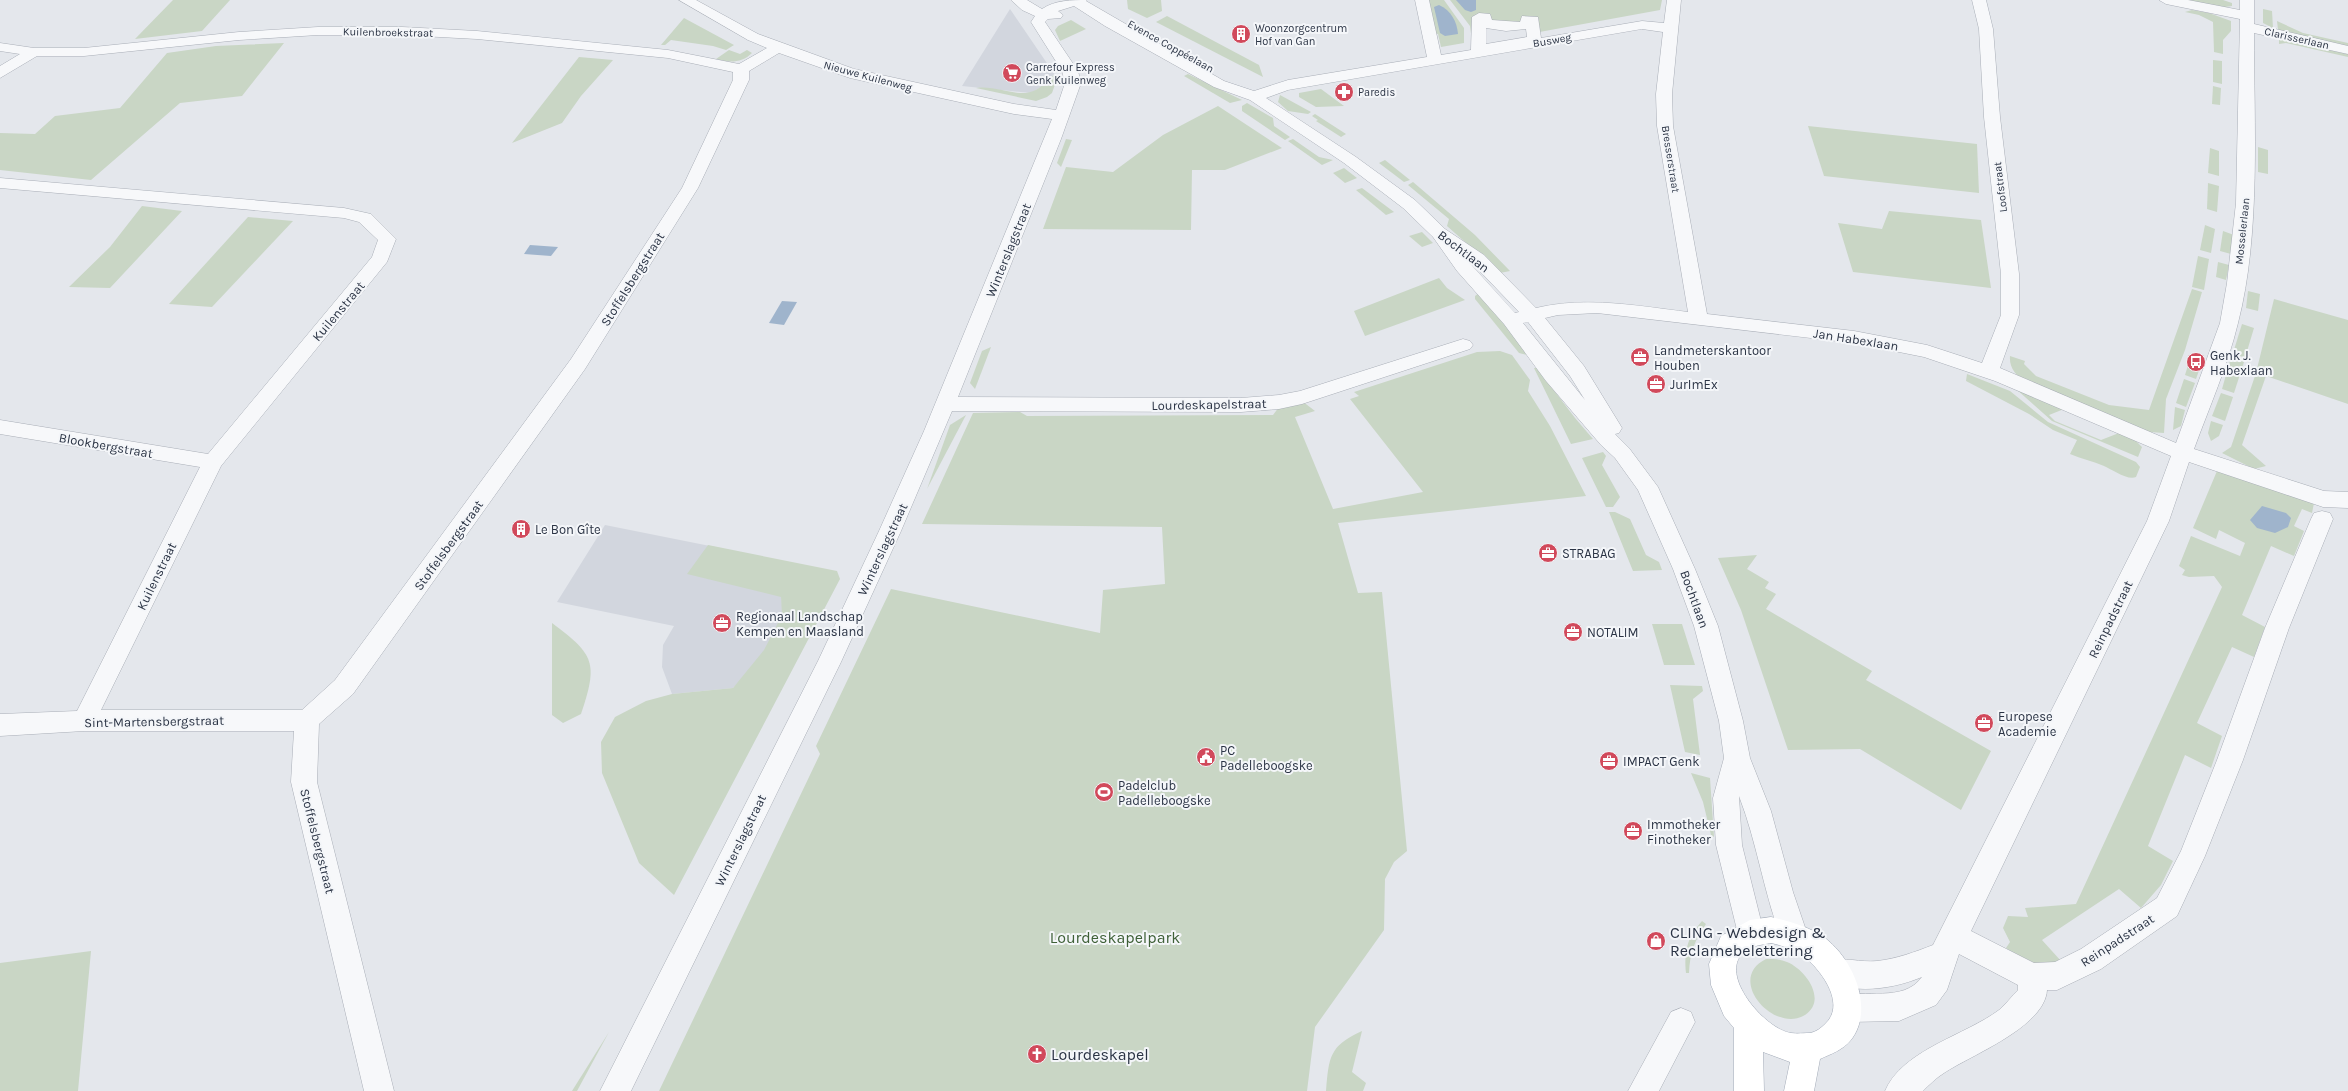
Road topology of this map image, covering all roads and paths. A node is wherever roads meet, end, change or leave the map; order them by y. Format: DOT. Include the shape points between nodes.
graph roads {
  1 [pos="686,0"];
  2 [pos="1018,0"];
  3 [pos="1077,0"];
  4 [pos="1095,0"];
  5 [pos="1422,0"];
  6 [pos="1674,0"];
  7 [pos="1979,0"];
  8 [pos="2166,0"];
  9 [pos="2247,0"];
  10 [pos="1042,15"];
  11 [pos="2247,22"];
  12 [pos="1670,28"];
  13 [pos="0,47"];
  14 [pos="778,47"];
  15 [pos="2348,50"];
  16 [pos="34,52"];
  17 [pos="1435,61"];
  18 [pos="741,70"];
  19 [pos="0,73"];
  20 [pos="1250,94"];
  21 [pos="1061,115"];
  22 [pos="0,183"];
  23 [pos="1439,233"];
  24 [pos="1532,315"];
  25 [pos="1698,317"];
  26 [pos="1511,320"];
  27 [pos="1463,345"];
  28 [pos="1989,371"];
  29 [pos="945,404"];
  30 [pos="0,427"];
  31 [pos="1622,453"];
  32 [pos="2184,453"];
  33 [pos="213,462"];
  34 [pos="2348,500"];
  35 [pos="2322,519"];
  36 [pos="307,720"];
  37 [pos="84,721"];
  38 [pos="0,725"];
  39 [pos="1737,758"];
  40 [pos="1750,933"];
  41 [pos="1794,936"];
  42 [pos="1949,946"];
  43 [pos="1838,972"];
  44 [pos="2033,977"];
  45 [pos="1848,1008"];
  46 [pos="1681,1022"];
  47 [pos="1748,1025"];
  48 [pos="1807,1049"];
  49 [pos="379,1091"];
  50 [pos="616,1091"];
  51 [pos="1643,1091"];
  52 [pos="1749,1091"];
  53 [pos="1799,1091"];
  54 [pos="1900,1091"];
  1 -- 14 [label="street, Nieuwe Kuilenweg" via="753,37"];
  2 -- 10 [label="street"];
  3 -- 10 [label="street" via="1059,2 1046,9"];
  3 -- 10 [label="street" via="1070,12"];
  3 -- 20 [label="street" via="1110,23 1219,84"];
  4 -- 20 [label="street, Evence Coppéelaan" via="1228,78"];
  5 -- 17 [label="street"];
  6 -- 12 [label="street, Bresserstraat"];
  7 -- 28 [label="street, Loofstraat" via="1986,29 1992,117 2010,274 2010,315"];
  8 -- 11 [label="street, Clarisserlaan"];
  9 -- 11 [label="street, Mosselerlaan"];
  10 -- 21 [label="street, Winterslagstraat" via="1038,22 1070,71 1073,84"];
  11 -- 15 [label="street, Clarisserlaan"];
  11 -- 32 [label="street, Mosselerlaan" via="2246,191 2235,295 2229,323"];
  12 -- 17 [label="street, Busweg" via="1642,25"];
  12 -- 25 [label="street, Bresserstraat" via="1664,94 1665,126"];
  13 -- 16 [label="street"];
  14 -- 18 [label="street"];
  14 -- 21 [label="street, Nieuwe Kuilenweg" via="850,73 886,82 1014,110"];
  16 -- 18 [label="street, Kuilenbroekstraat" via="84,52 318,30 402,31 477,35 668,54"];
  16 -- 19 [label="street"];
  17 -- 20 [label="street, Busweg"];
  18 -- 36 [label="street, Stoffelsbergstraat" via="741,80 690,188 578,364 344,687"];
  20 -- 23 [label="street, Bochtlaan" via="1357,164 1409,204"];
  21 -- 29 [label="street, Winterslagstraat"];
  22 -- 33 [label="street, Kuilenstraat" via="344,213 365,218 385,235 387,239 381,258"];
  23 -- 24 [label="street, Bochtlaan" via="1478,258"];
  23 -- 26 [label="street, Bochtlaan" via="1463,267"];
  24 -- 25 [label="street, Jan Habexlaan" via="1558,309 1597,307"];
  24 -- 26 [label="street, Jan Habexlaan"];
  24 -- 31 [label="street, Bochtlaan" via="1577,371 1619,440"];
  25 -- 28 [label="street, Jan Habexlaan" via="1854,337 1927,351"];
  26 -- 31 [label="street, Bochtlaan" via="1553,376"];
  27 -- 29 [label="street, Lourdeskapelstraat" via="1279,402"];
  28 -- 32 [label="street, Jan Habexlaan" via="2152,442"];
  29 -- 50 [label="street, Winterslagstraat" via="829,662"];
  30 -- 33 [label="street, Blookbergstraat"];
  31 -- 39 [label="street, Bochtlaan" via="1647,487 1684,569 1706,626 1731,721"];
  32 -- 34 [label="street" via="2323,499"];
  32 -- 42 [label="street, Reinpadstraat" via="2158,521"];
  33 -- 37 [label="street, Kuilenstraat"];
  35 -- 44 [label="street, Reinpadstraat" via="2277,628 2192,856 2167,907 2091,959 2057,976"];
  36 -- 37 [label="street, Sint-Martensbergstraat"];
  36 -- 49 [label="street, Stoffelsbergstraat" via="304,782"];
  37 -- 38 [label="street, Sint-Martensbergstraat"];
  39 -- 40 [label="street, Bochtlaan" via="1726,798 1729,844"];
  39 -- 41 [label="street, Bochtlaan" via="1758,811 1779,892"];
  40 -- 41 [label="main road" via="1771,930"];
  40 -- 47 [label="main road" via="1733,943 1724,960 1723,981 1731,1004"];
  41 -- 43 [label="main road" via="1815,948"];
  42 -- 43 [label="street" via="1913,967 1876,975"];
  42 -- 44 [label="street, Reinpadstraat" via="1993,958"];
  42 -- 45 [label="street, Reinpadstraat" via="1937,980 1926,995 1899,1007"];
  43 -- 45 [label="main road" via="1846,990"];
  44 -- 54 [label="street" via="2032,996 2009,1020 1932,1063"];
  45 -- 48 [label="main road" via="1843,1029 1828,1043"];
  46 -- 51 [label="street"];
  47 -- 48 [label="main road" via="1766,1039 1786,1047"];
  47 -- 52 [label="main road"];
  48 -- 53 [label="main road"];
}
